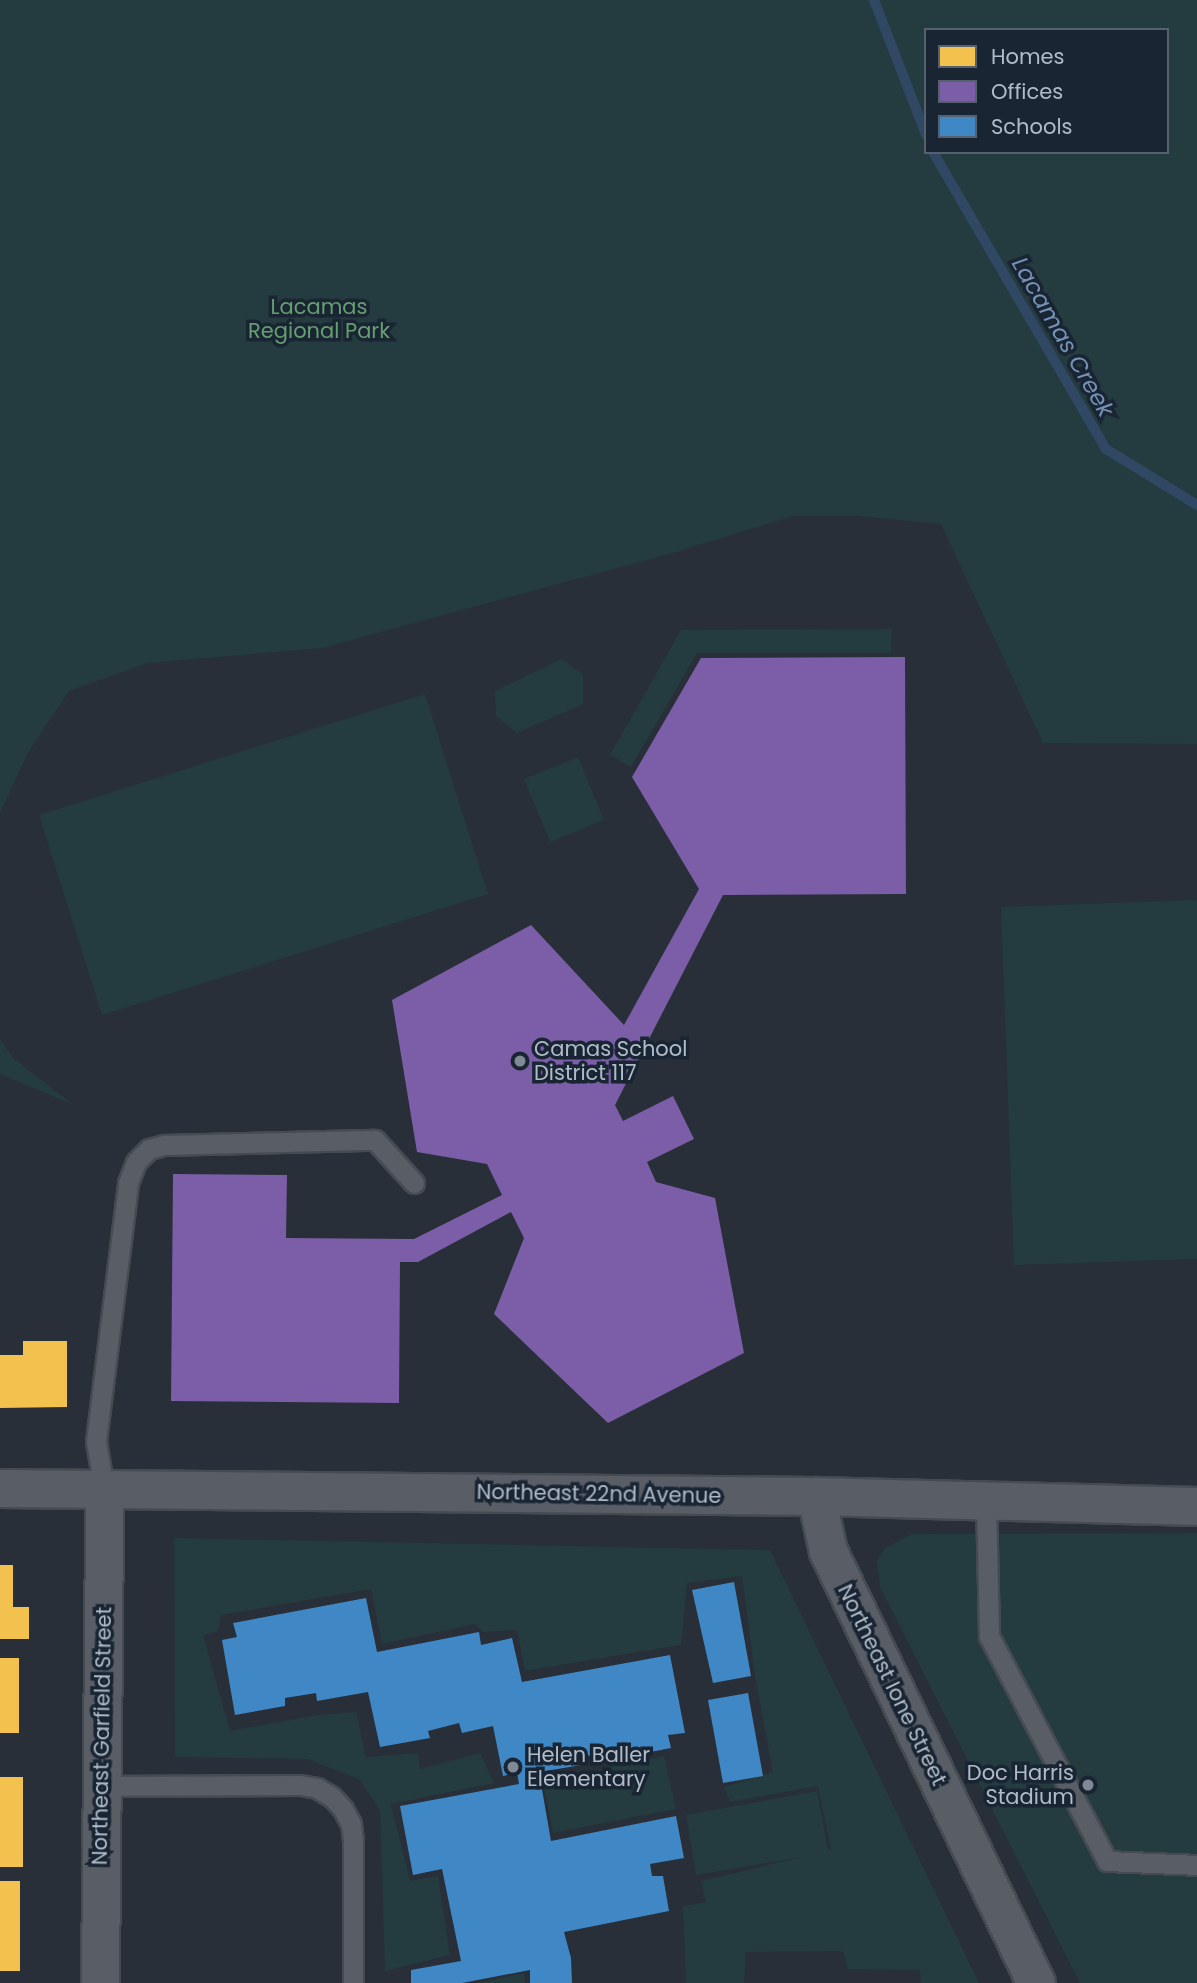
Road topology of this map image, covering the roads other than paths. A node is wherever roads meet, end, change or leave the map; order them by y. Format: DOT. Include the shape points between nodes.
graph roads {
  1 [pos="414,1184"];
  2 [pos="0,1488"];
  3 [pos="104,1489"];
  4 [pos="816,1496"];
  5 [pos="986,1501"];
  6 [pos="1197,1506"];
  7 [pos="102,1786"];
  8 [pos="1197,1865"];
  9 [pos="100,1983"];
  10 [pos="353,1983"];
  11 [pos="1036,1983"];
  1 -- 3 [label="lane" via="375,1140 149,1149 136,1162 125,1203 96,1441"];
  2 -- 3 [label="street, Northeast 22nd Avenue"];
  3 -- 4 [label="street, Northeast 22nd Avenue"];
  3 -- 7 [label="street, Northeast Garfield Street"];
  4 -- 5 [label="street, Northeast 22nd Avenue"];
  4 -- 11 [label="street, Northeast Ione Street" via="828,1551"];
  5 -- 6 [label="street, Northeast 22nd Avenue"];
  5 -- 8 [label="lane" via="989,1636 1107,1861"];
  7 -- 9 [label="street, Northeast Garfield Street"];
  7 -- 10 [label="lane" via="300,1784 332,1797 347,1816 353,1841"];
}
